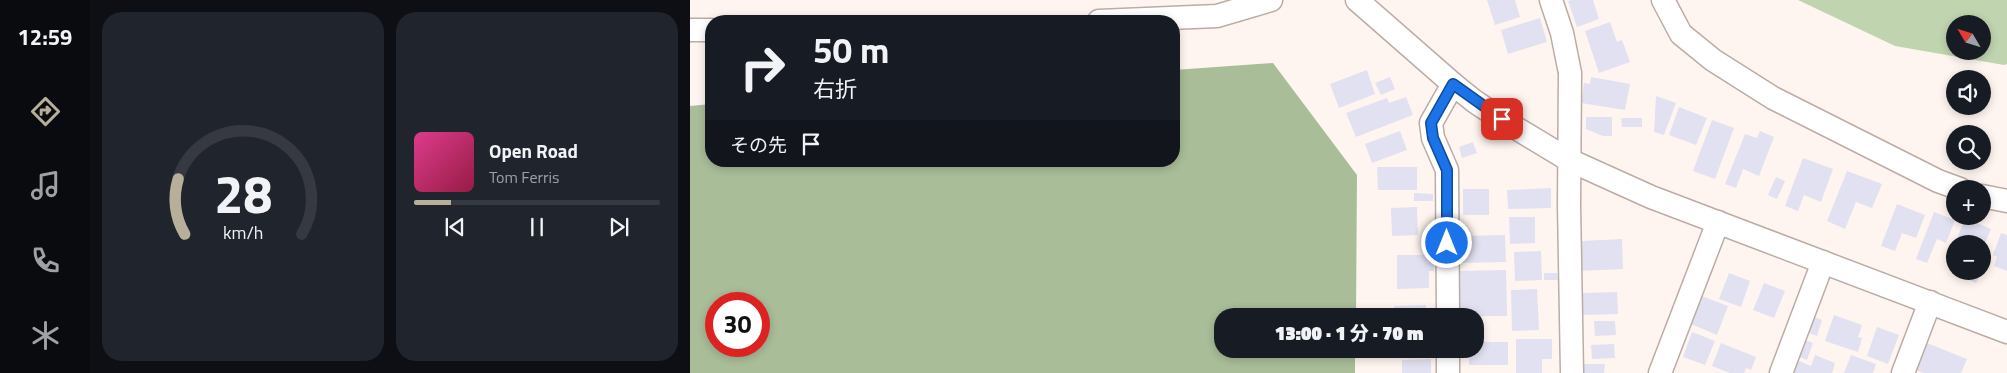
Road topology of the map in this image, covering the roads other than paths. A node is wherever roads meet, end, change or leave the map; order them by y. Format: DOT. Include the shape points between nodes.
graph roads {
  1 [pos="1271,0"];
  2 [pos="1357,0"];
  3 [pos="1551,0"];
  4 [pos="1664,0"];
  5 [pos="1180,18"];
  6 [pos="690,30"];
  7 [pos="705,30"];
  8 [pos="1453,84"];
  9 [pos="1569,160"];
  10 [pos="1946,184"];
  11 [pos="1991,198"];
  12 [pos="2007,201"];
  13 [pos="1718,222"];
  14 [pos="1823,262"];
  15 [pos="1930,302"];
  16 [pos="1448,308"];
  17 [pos="2007,332"];
  18 [pos="1448,358"];
  19 [pos="1448,373"];
  20 [pos="1572,373"];
  21 [pos="1660,373"];
  22 [pos="1781,373"];
  23 [pos="1903,373"];
  1 -- 5 [label="street" via="1217,16"];
  2 -- 8 [label="street"];
  3 -- 9 [label="street" via="1570,73"];
  4 -- 10 [label="street" via="1681,34 1728,70 1782,102"];
  6 -- 7 [label="street"];
  8 -- 9 [label="street"];
  8 -- 16 [label="street" via="1431,123 1433,138 1447,170"];
  9 -- 13 [label="street" via="1651,197"];
  9 -- 20 [label="street"];
  11 -- 12 [label="street"];
  13 -- 14 [label="street"];
  13 -- 21 [label="street"];
  14 -- 15 [label="street"];
  14 -- 22 [label="street"];
  15 -- 17 [label="street"];
  15 -- 23 [label="street"];
  18 -- 19 [label="street"];
}
